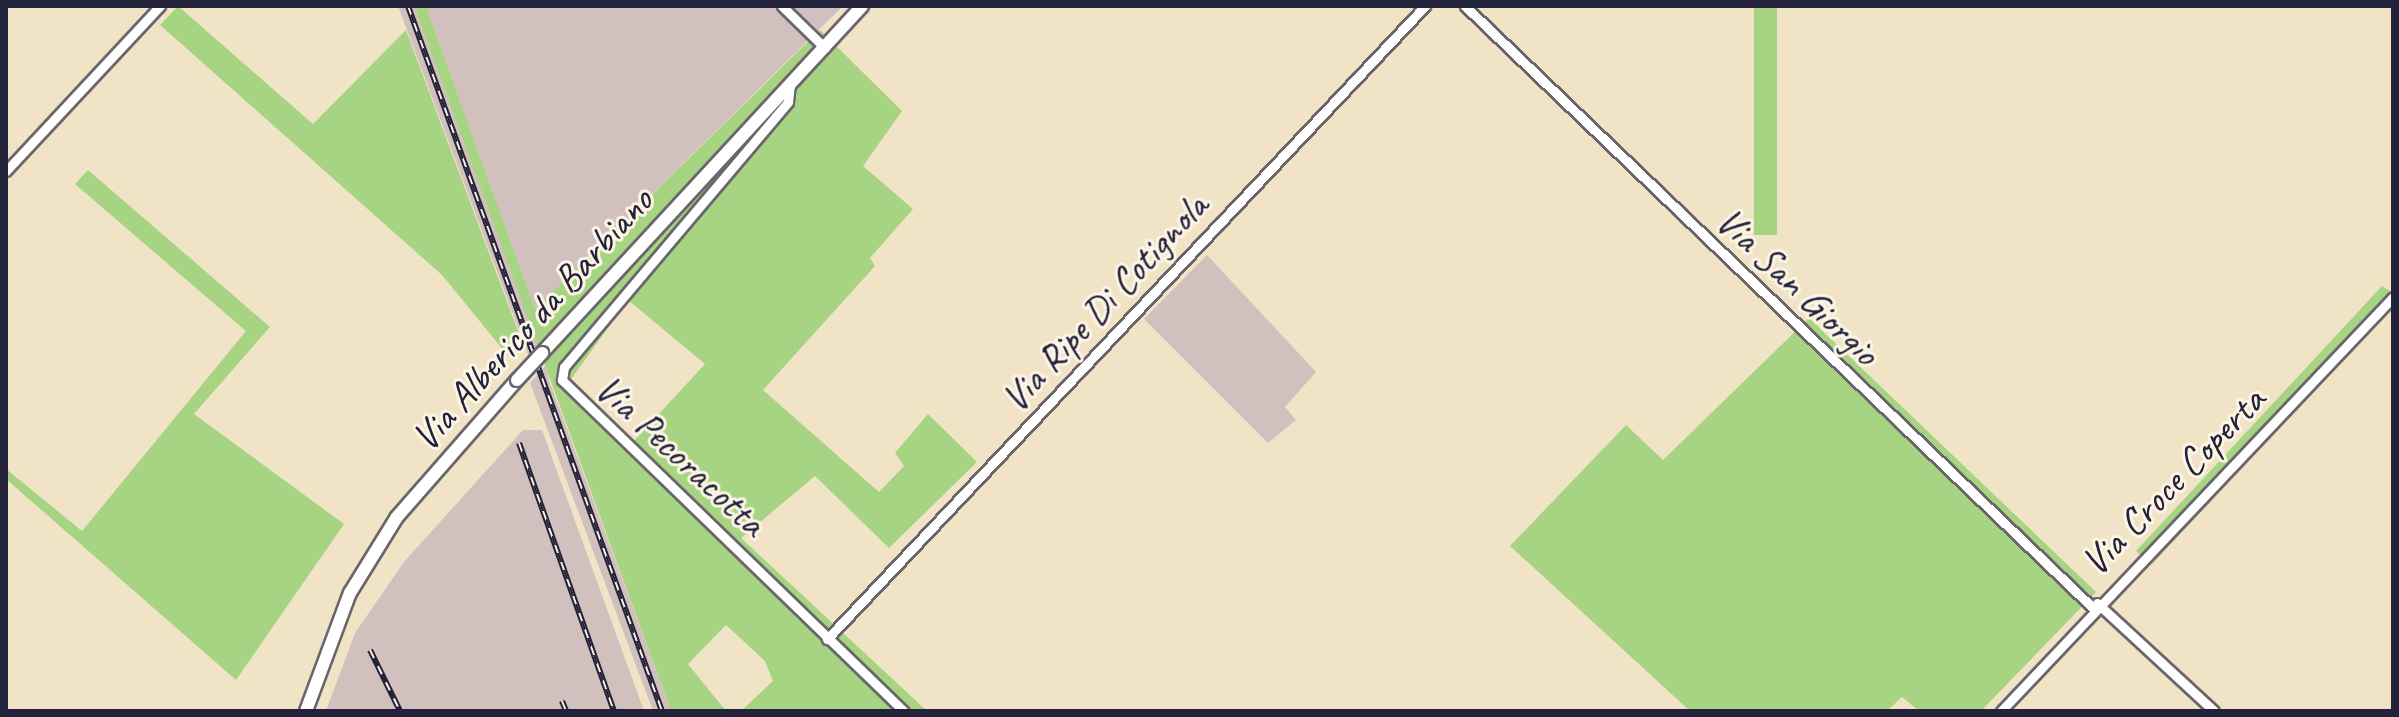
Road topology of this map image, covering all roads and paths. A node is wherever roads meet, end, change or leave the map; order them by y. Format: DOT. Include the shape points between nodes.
graph roads {
  1 [pos="160,6"];
  2 [pos="782,6"];
  3 [pos="862,6"];
  4 [pos="1425,6"];
  5 [pos="1465,6"];
  6 [pos="825,48"];
  7 [pos="791,82"];
  8 [pos="6,171"];
  9 [pos="2393,297"];
  10 [pos="2094,605"];
  11 [pos="827,639"];
  12 [pos="306,711"];
  13 [pos="904,711"];
  14 [pos="2001,711"];
  15 [pos="2214,711"];
  1 -- 8 [label="street"];
  2 -- 6 [label="street"];
  3 -- 6 [label="main road, Via Alberico da Barbiano"];
  4 -- 11 [label="street, Via Ripe Di Cotignola"];
  5 -- 10 [label="street, Via San Giorgio"];
  6 -- 7 [label="main road, Via Alberico da Barbiano"];
  7 -- 11 [label="street, Via Pecoracotta" via="788,102 561,376"];
  7 -- 12 [label="main road, Via Alberico da Barbiano, bridge" via="397,517 350,593"];
  9 -- 10 [label="street, Via Croce Coperta"];
  10 -- 14 [label="street, Via Croce Coperta"];
  10 -- 15 [label="street, Via San Giorgio"];
  11 -- 13 [label="street"];
}
